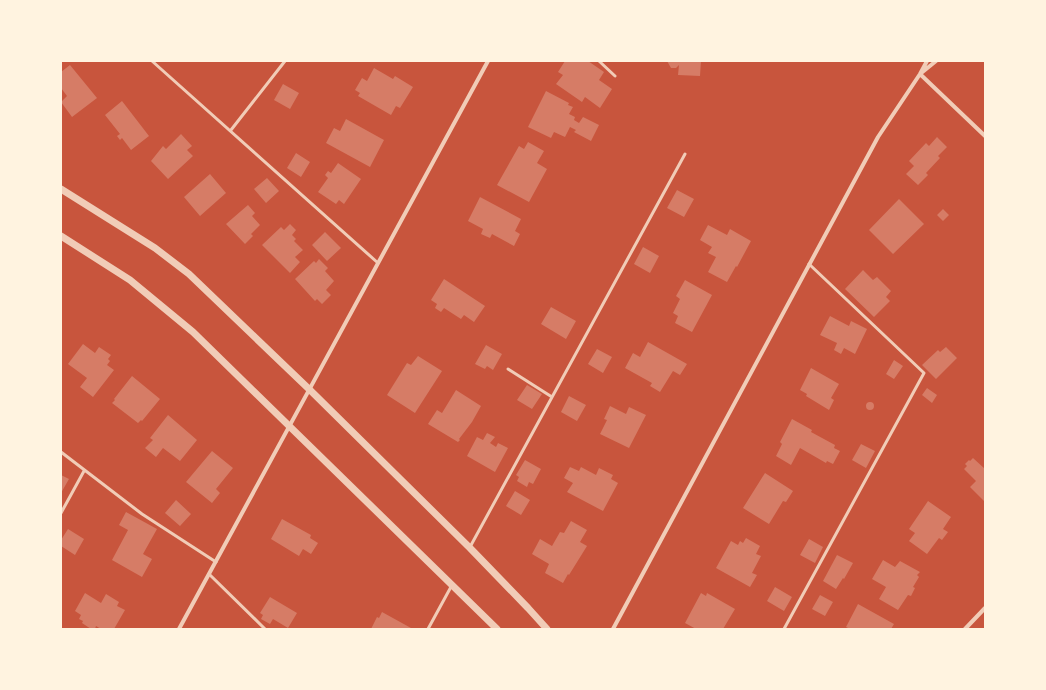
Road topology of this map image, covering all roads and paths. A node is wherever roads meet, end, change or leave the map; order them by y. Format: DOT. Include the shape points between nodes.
graph roads {
  1 [pos="152,61"];
  2 [pos="285,61"];
  3 [pos="488,61"];
  4 [pos="598,61"];
  5 [pos="927,61"];
  6 [pos="936,61"];
  7 [pos="920,74"];
  8 [pos="615,76"];
  9 [pos="231,130"];
  10 [pos="985,136"];
  11 [pos="685,154"];
  12 [pos="61,189"];
  13 [pos="61,236"];
  14 [pos="378,263"];
  15 [pos="809,264"];
  16 [pos="508,368"];
  17 [pos="310,390"];
  18 [pos="552,398"];
  19 [pos="291,427"];
  20 [pos="61,452"];
  21 [pos="84,471"];
  22 [pos="61,513"];
  23 [pos="470,548"];
  24 [pos="216,562"];
  25 [pos="209,574"];
  26 [pos="452,585"];
  27 [pos="985,608"];
  28 [pos="179,629"];
  29 [pos="265,629"];
  30 [pos="428,629"];
  31 [pos="497,629"];
  32 [pos="547,629"];
  33 [pos="613,629"];
  34 [pos="784,629"];
  35 [pos="965,629"];
  1 -- 9 [label="lane"];
  2 -- 9 [label="lane"];
  3 -- 14 [label="street"];
  4 -- 8 [label="lane"];
  5 -- 7 [label="street"];
  6 -- 7 [label="street"];
  7 -- 10 [label="street"];
  7 -- 15 [label="street" via="878,137"];
  9 -- 14 [label="lane"];
  11 -- 18 [label="lane"];
  12 -- 17 [label="street" via="156,248 189,274"];
  13 -- 19 [label="street" via="130,280 161,304"];
  14 -- 17 [label="street"];
  15 -- 33 [label="street"];
  15 -- 34 [label="lane" via="924,373"];
  16 -- 18 [label="lane"];
  17 -- 19 [label="street"];
  17 -- 23 [label="street"];
  18 -- 23 [label="lane"];
  19 -- 24 [label="street"];
  19 -- 26 [label="street"];
  20 -- 21 [label="lane"];
  21 -- 22 [label="lane"];
  21 -- 24 [label="lane" via="142,514"];
  23 -- 32 [label="street"];
  24 -- 25 [label="street"];
  25 -- 28 [label="street"];
  25 -- 29 [label="lane"];
  26 -- 30 [label="lane"];
  26 -- 31 [label="street"];
  27 -- 35 [label="street"];
}
